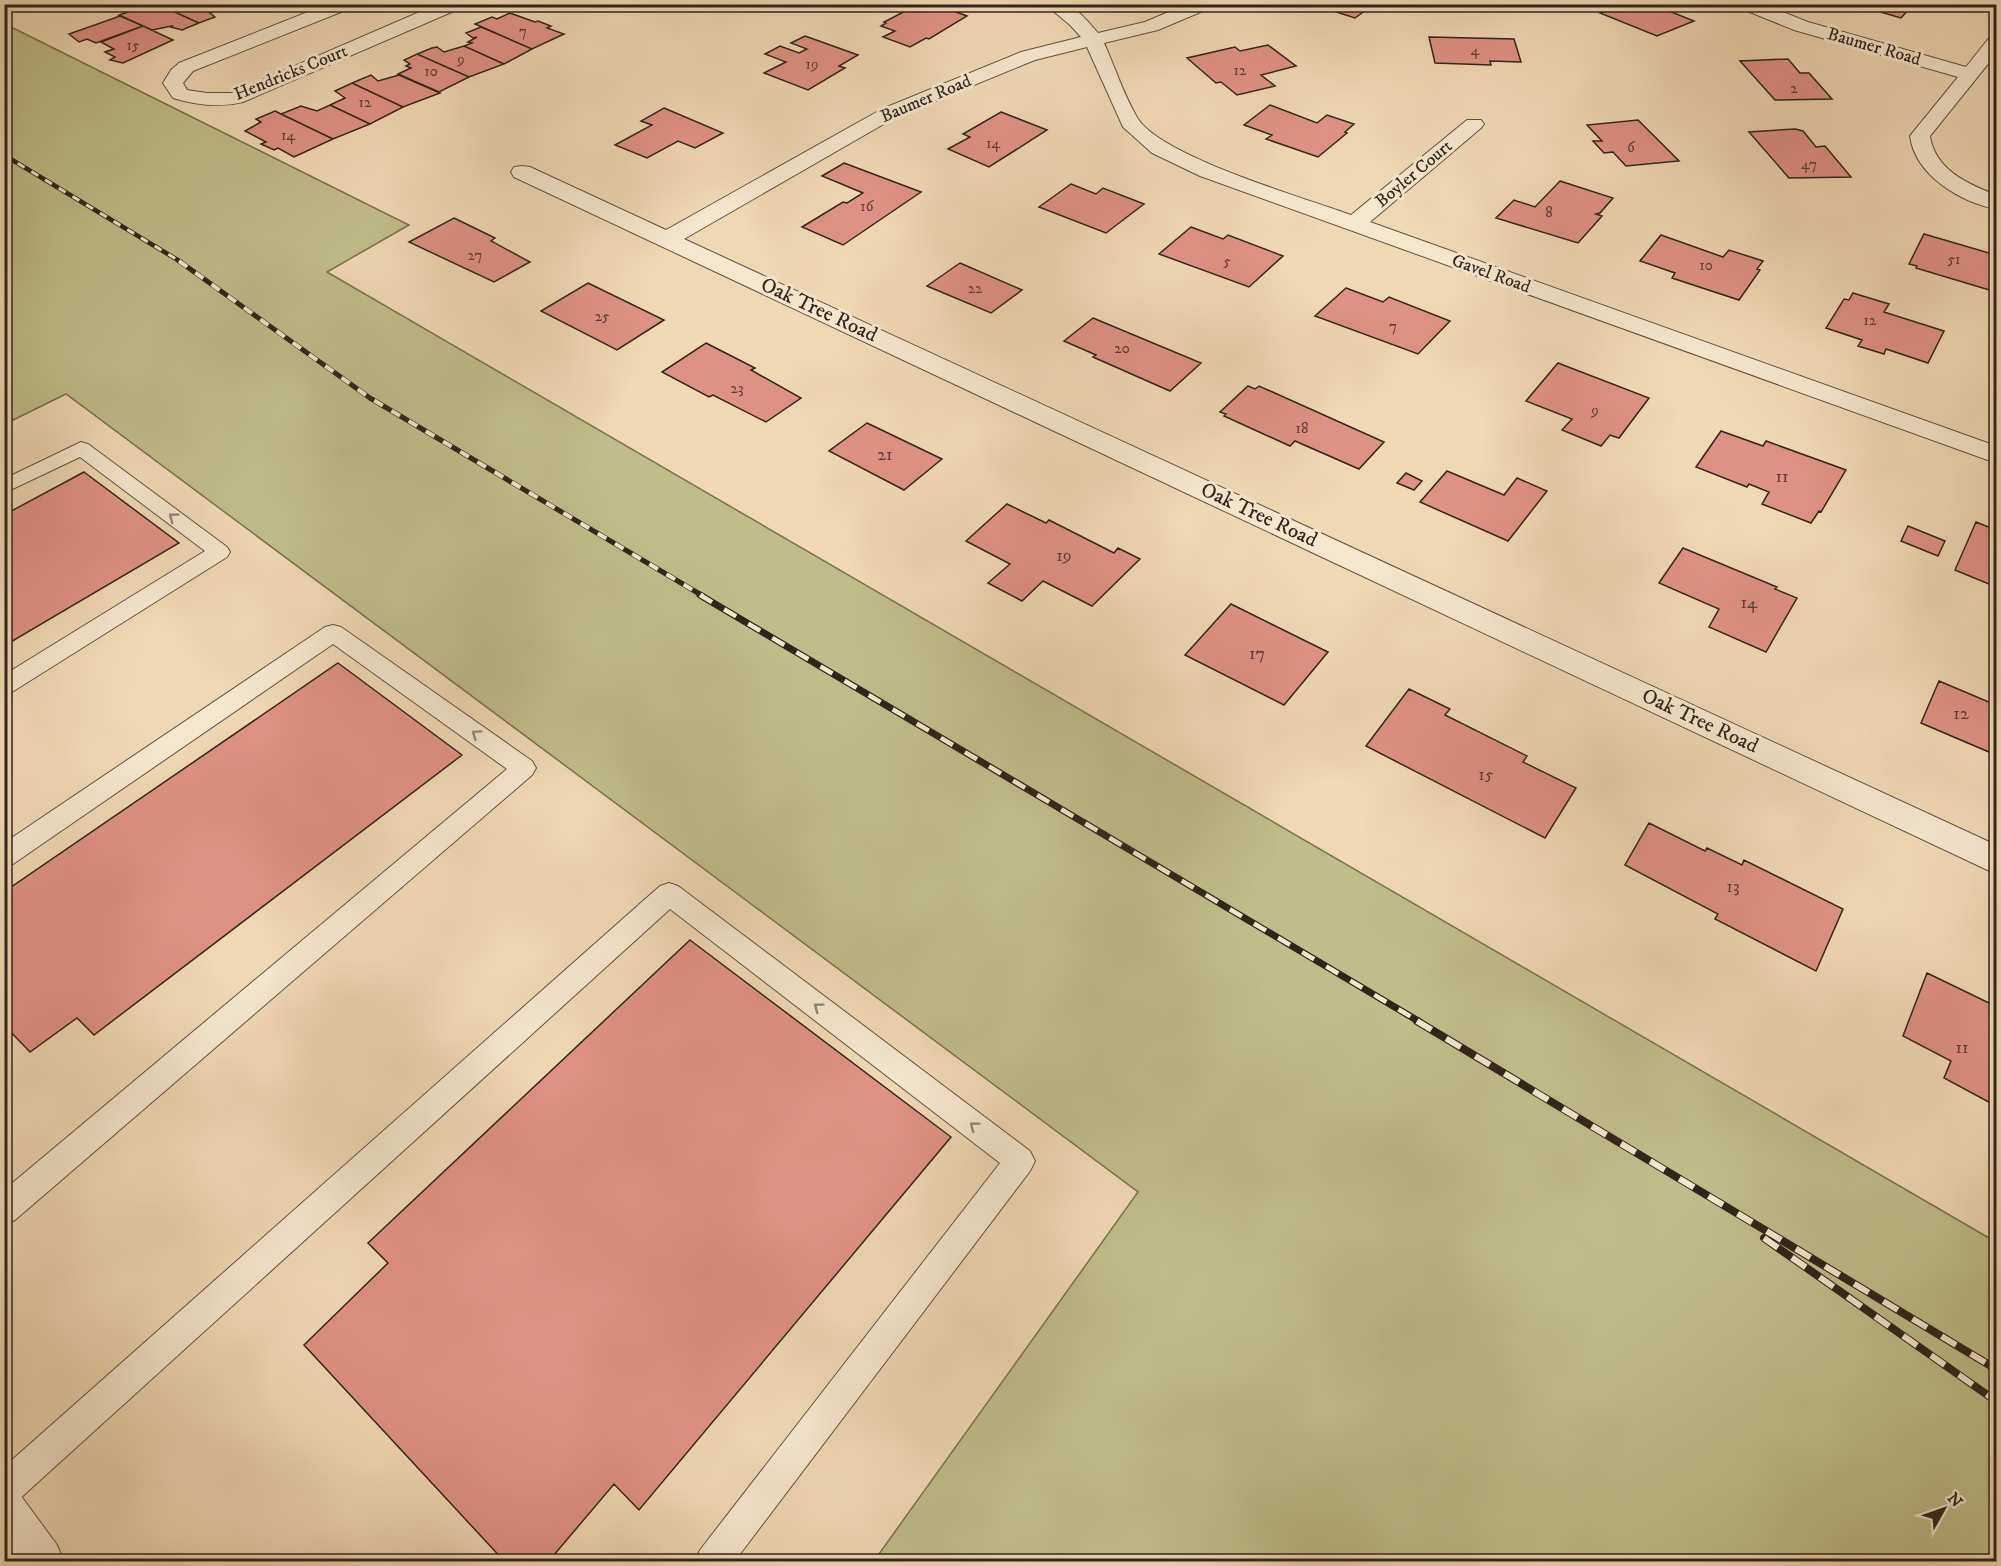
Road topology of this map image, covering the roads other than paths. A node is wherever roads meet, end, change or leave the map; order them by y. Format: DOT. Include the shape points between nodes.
graph roads {
  1 [pos="345,4"];
  2 [pos="455,4"];
  3 [pos="1054,4"];
  4 [pos="1204,4"];
  5 [pos="1746,4"];
  6 [pos="1094,40"];
  7 [pos="1996,42"];
  8 [pos="1969,74"];
  9 [pos="1474,124"];
  10 [pos="522,172"];
  11 [pos="1996,203"];
  12 [pos="1353,224"];
  13 [pos="667,239"];
  14 [pos="1996,455"];
  15 [pos="4,488"];
  16 [pos="4,686"];
  17 [pos="4,857"];
  18 [pos="1996,860"];
  19 [pos="4,1210"];
  20 [pos="4,1490"];
  21 [pos="4,1513"];
  22 [pos="40,1562"];
  23 [pos="712,1562"];
  1 -- 2 [label="street, Hendricks Court" via="186,67 173,83 180,94 194,98 236,98"];
  3 -- 6 [label="street, Gavel Road"];
  4 -- 6 [label="street, Baumer Road" via="1151,26"];
  5 -- 8 [label="street, Baumer Road" via="1811,29"];
  6 -- 12 [label="street, Gavel Road" via="1130,123 1159,149"];
  6 -- 13 [label="street, Baumer Road" via="1028,56 888,113"];
  7 -- 8 [label="street"];
  8 -- 11 [label="street" via="1920,136 1923,153 1939,172"];
  9 -- 12 [label="street, Boyler Court"];
  10 -- 13 [label="street, Oak Tree Road"];
  12 -- 14 [label="street, Gavel Road"];
  13 -- 18 [label="street, Oak Tree Road"];
  16 -- 15 [label="lane, one-way" via="220,552 81,448"];
  19 -- 17 [label="lane, one-way" via="524,768 333,633"];
  23 -- 20 [label="lane, one-way" via="1020,1161 669,894"];
  21 -- 22 [label="street"];
}
